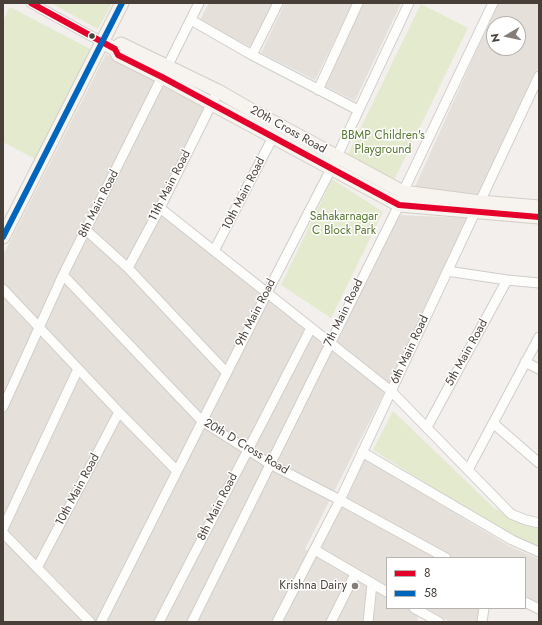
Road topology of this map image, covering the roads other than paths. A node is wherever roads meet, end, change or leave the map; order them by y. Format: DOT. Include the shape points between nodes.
graph roads {
  1 [pos="31,3"];
  2 [pos="122,3"];
  3 [pos="199,3"];
  4 [pos="278,3"];
  5 [pos="358,3"];
  6 [pos="409,3"];
  7 [pos="493,3"];
  8 [pos="191,20"];
  9 [pos="102,42"];
  10 [pos="252,55"];
  11 [pos="165,72"];
  12 [pos="539,76"];
  13 [pos="218,90"];
  14 [pos="318,90"];
  15 [pos="211,103"];
  16 [pos="358,110"];
  17 [pos="273,136"];
  18 [pos="334,162"];
  19 [pos="403,192"];
  20 [pos="399,205"];
  21 [pos="478,207"];
  22 [pos="539,207"];
  23 [pos="160,208"];
  24 [pos="539,217"];
  25 [pos="86,230"];
  26 [pos="3,237"];
  27 [pos="214,251"];
  28 [pos="128,268"];
  29 [pos="447,271"];
  30 [pos="63,275"];
  31 [pos="507,280"];
  32 [pos="539,283"];
  33 [pos="3,289"];
  34 [pos="267,293"];
  35 [pos="39,328"];
  36 [pos="311,328"];
  37 [pos="539,337"];
  38 [pos="330,342"];
  39 [pos="526,362"];
  40 [pos="78,370"];
  41 [pos="539,370"];
  42 [pos="226,372"];
  43 [pos="391,391"];
  44 [pos="3,407"];
  45 [pos="119,412"];
  46 [pos="202,421"];
  47 [pos="493,423"];
  48 [pos="427,427"];
  49 [pos="248,449"];
  50 [pos="362,452"];
  51 [pos="539,463"];
  52 [pos="270,464"];
  53 [pos="468,470"];
  54 [pos="177,471"];
  55 [pos="340,500"];
  56 [pos="539,523"];
  57 [pos="3,529"];
  58 [pos="3,533"];
  59 [pos="315,550"];
  60 [pos="539,552"];
  61 [pos="444,557"];
  62 [pos="37,568"];
  63 [pos="355,574"];
  64 [pos="372,584"];
  65 [pos="386,591"];
  66 [pos="526,602"];
  67 [pos="484,609"];
  68 [pos="539,609"];
  69 [pos="418,610"];
  70 [pos="90,622"];
  71 [pos="101,622"];
  72 [pos="159,622"];
  73 [pos="192,622"];
  74 [pos="277,622"];
  75 [pos="331,622"];
  76 [pos="368,622"];
  77 [pos="420,622"];
  78 [pos="439,622"];
  79 [pos="482,622"];
  1 -- 9 [label="street, 20th Cross Road"];
  2 -- 9 [label="street"];
  3 -- 8 [label="street, 8th Main Road"];
  4 -- 10 [label="street"];
  5 -- 14 [label="street"];
  6 -- 16 [label="street, 9th Main Road"];
  7 -- 19 [label="street, 7th Main Road"];
  8 -- 10 [label="street"];
  8 -- 11 [label="street, 8th Main Road"];
  9 -- 11 [label="street, 20th Cross Road" via="115,49 118,55"];
  9 -- 26 [label="street"];
  10 -- 14 [label="street"];
  11 -- 13 [label="street, 20th Cross Road"];
  11 -- 15 [label="street, 20th Cross Road"];
  11 -- 25 [label="street, 8th Main Road"];
  12 -- 21 [label="street, 6th Main Road"];
  13 -- 15 [label="street, 11th Main Road"];
  13 -- 18 [label="street, 20th Cross Road"];
  14 -- 16 [label="street"];
  15 -- 17 [label="street, 20th Cross Road"];
  15 -- 23 [label="street, 11th Main Road"];
  16 -- 18 [label="street, 9th Main Road"];
  17 -- 18 [label="street, 20th Cross Road"];
  17 -- 27 [label="street, 10th Main Road"];
  18 -- 19 [label="street, 20th Cross Road"];
  18 -- 20 [label="street, 20th Cross Road"];
  18 -- 34 [label="street, 9th Main Road"];
  19 -- 20 [label="street, 7th Main Road"];
  19 -- 21 [label="street, 20th Cross Road"];
  20 -- 21 [label="street, 20th Cross Road"];
  20 -- 38 [label="street, 7th Main Road"];
  21 -- 22 [label="street, 20th Cross Road"];
  21 -- 24 [label="street, 20th Cross Road"];
  21 -- 29 [label="street, 6th Main Road"];
  23 -- 27 [label="street"];
  23 -- 28 [label="street, 11th Main Road"];
  25 -- 28 [label="street"];
  25 -- 30 [label="street, 8th Main Road"];
  27 -- 34 [label="street"];
  28 -- 42 [label="street"];
  29 -- 31 [label="street"];
  29 -- 43 [label="street, 6th Main Road"];
  30 -- 35 [label="street, 8th Main Road"];
  30 -- 46 [label="street, 20th D Cross Road"];
  31 -- 32 [label="street"];
  31 -- 48 [label="street, 5th Main Road"];
  33 -- 35 [label="street"];
  34 -- 36 [label="street"];
  34 -- 42 [label="street, 9th Main Road"];
  35 -- 40 [label="street"];
  35 -- 44 [label="street, 8th Main Road"];
  36 -- 38 [label="street"];
  36 -- 49 [label="street, 8th Main Road"];
  37 -- 39 [label="street"];
  38 -- 43 [label="street"];
  38 -- 52 [label="street, 7th Main Road"];
  39 -- 41 [label="street"];
  39 -- 47 [label="street"];
  40 -- 45 [label="street"];
  40 -- 57 [label="street"];
  42 -- 46 [label="street, 9th Main Road"];
  43 -- 48 [label="street"];
  43 -- 50 [label="street, 6th Main Road"];
  45 -- 54 [label="street"];
  45 -- 62 [label="street, 10th Main Road"];
  46 -- 49 [label="street, 20th D Cross Road"];
  46 -- 54 [label="street, 9th Main Road"];
  47 -- 51 [label="street"];
  47 -- 53 [label="street"];
  48 -- 53 [label="street"];
  49 -- 52 [label="street, 20th D Cross Road"];
  49 -- 72 [label="street, 8th Main Road"];
  50 -- 55 [label="street, 6th Main Road"];
  50 -- 60 [label="street" via="512,540"];
  52 -- 55 [label="street, 20th D Cross Road"];
  52 -- 73 [label="street, 7th Main Road"];
  53 -- 56 [label="street" via="511,514"];
  54 -- 71 [label="street, 9th Main Road"];
  55 -- 59 [label="street, 6th Main Road"];
  55 -- 61 [label="street, 20th D Cross Road"];
  58 -- 62 [label="street"];
  59 -- 63 [label="street"];
  59 -- 74 [label="street, 6th Main Road"];
  62 -- 70 [label="street"];
  63 -- 64 [label="street"];
  63 -- 75 [label="street"];
  64 -- 65 [label="street"];
  64 -- 76 [label="street"];
  66 -- 68 [label="street"];
  67 -- 79 [label="street"];
  69 -- 77 [label="street"];
  69 -- 78 [label="street"];
}
